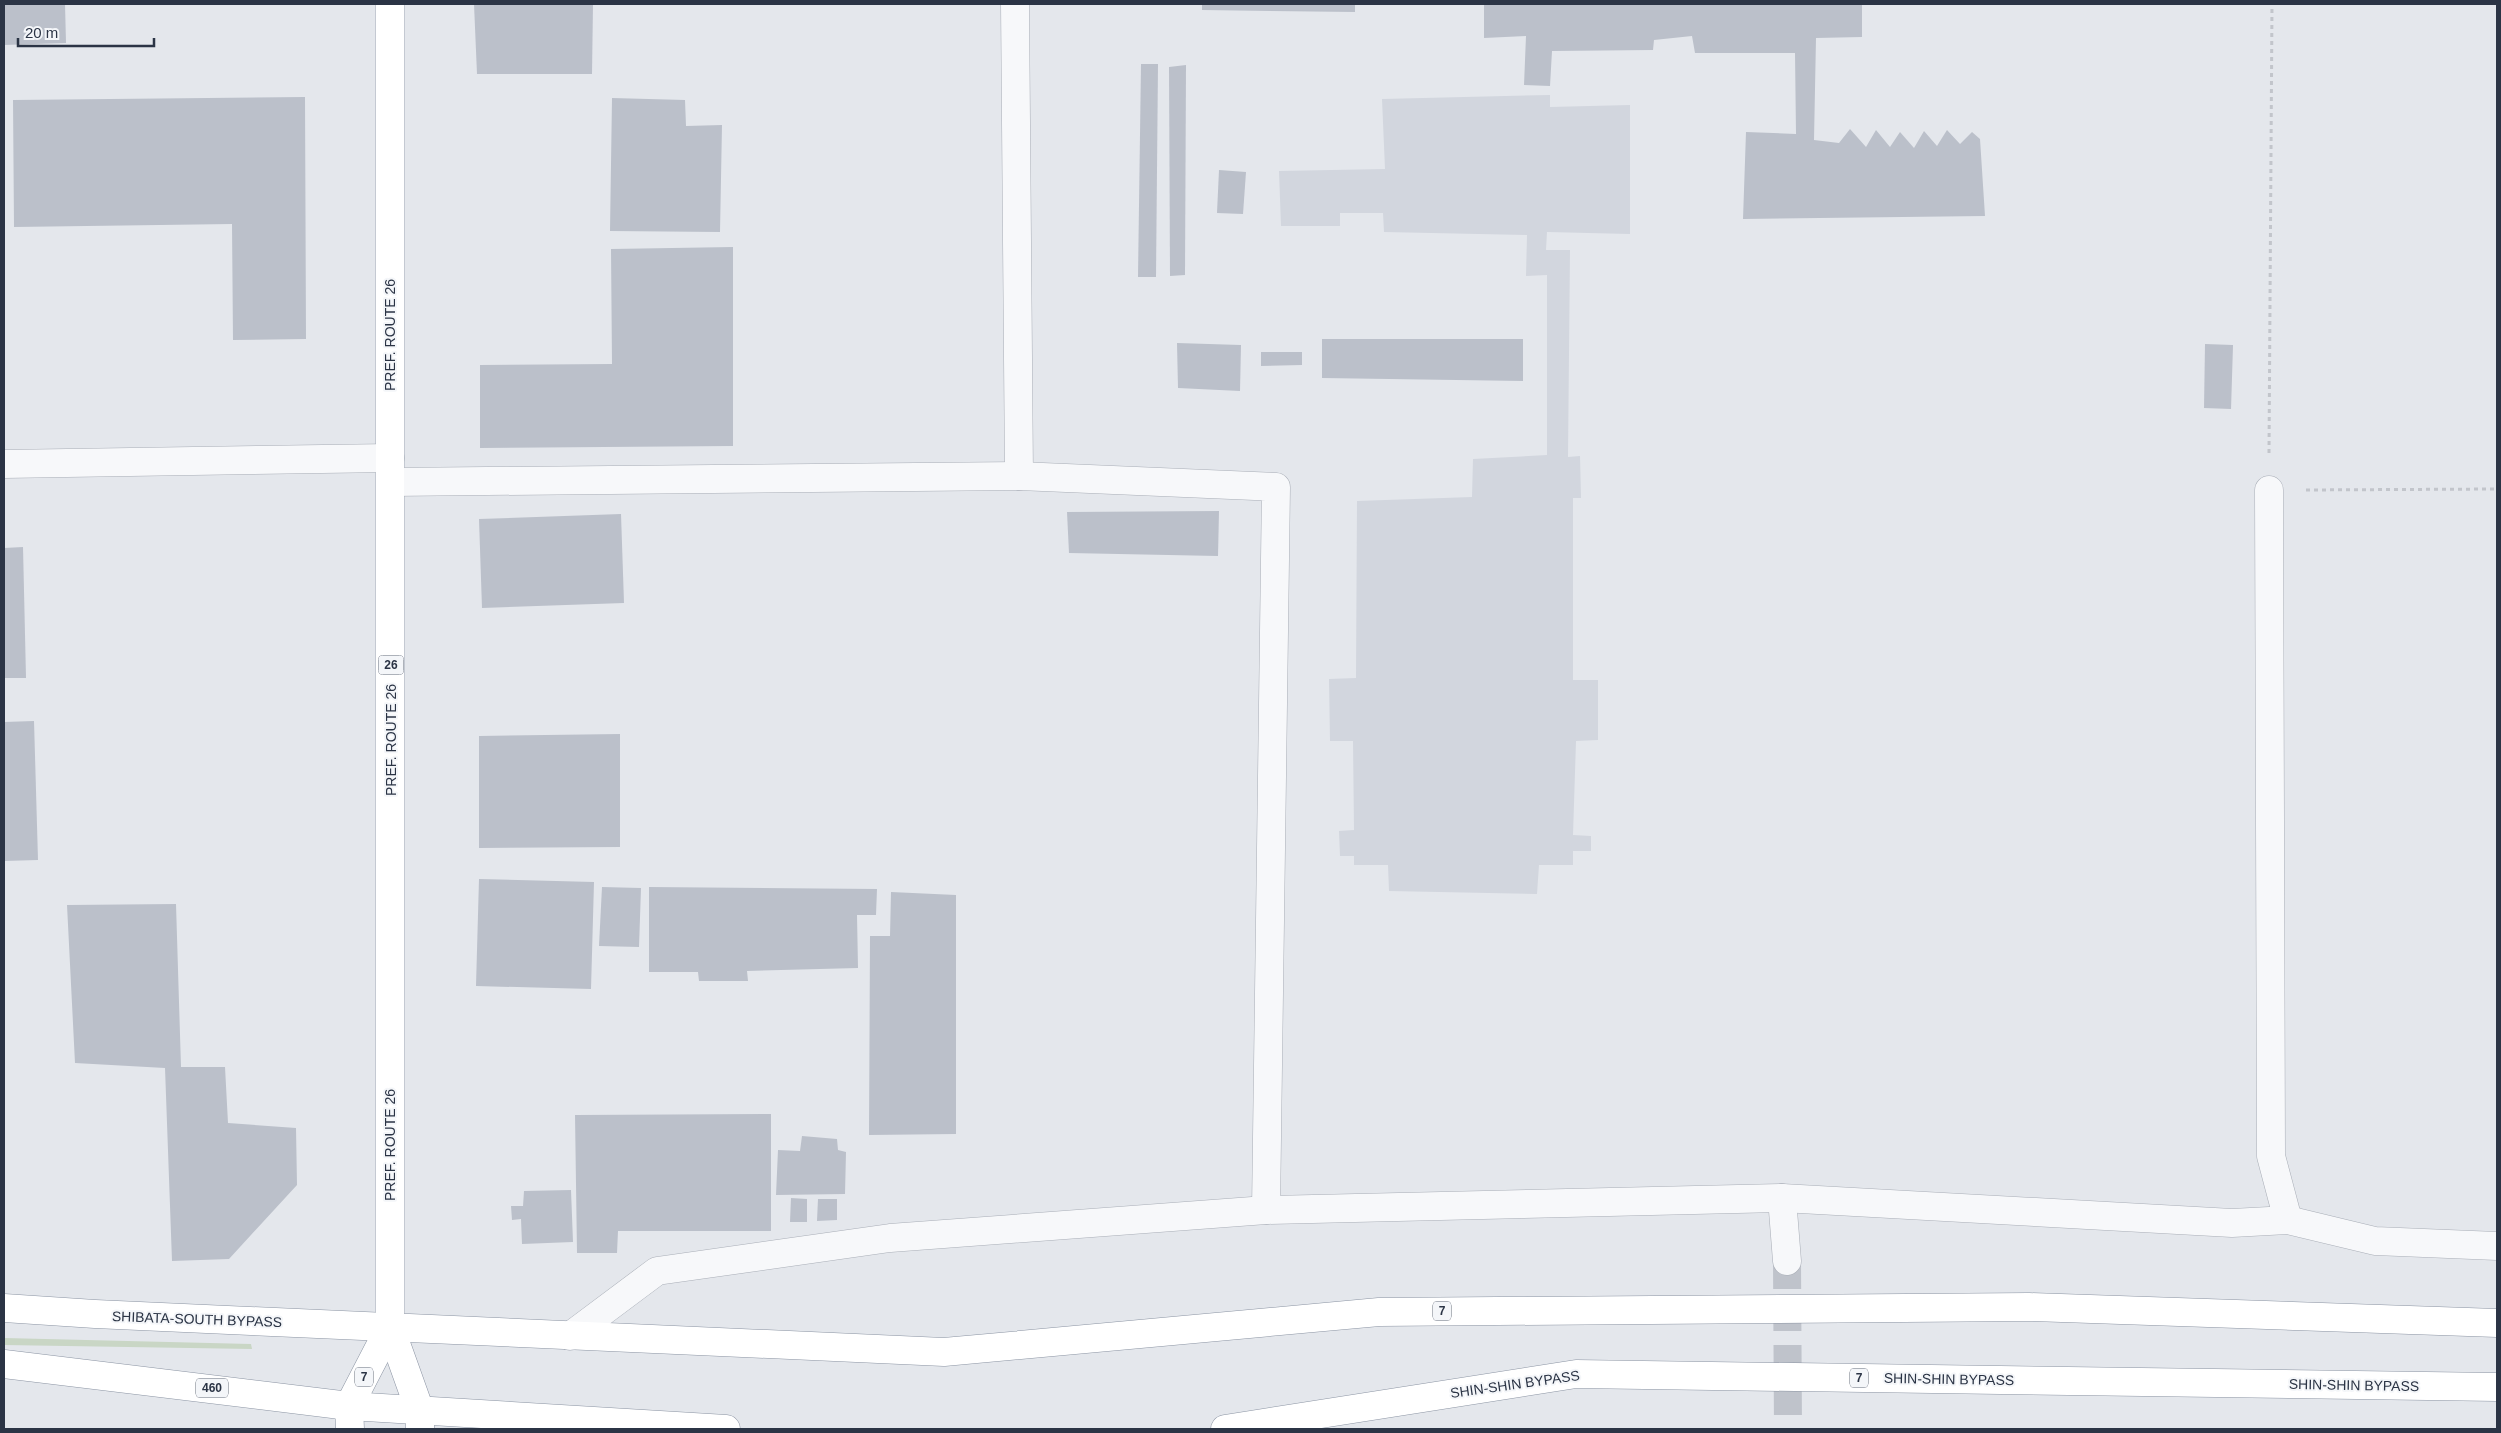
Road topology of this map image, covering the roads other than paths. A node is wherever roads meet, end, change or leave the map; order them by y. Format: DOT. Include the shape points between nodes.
graph roads {
  1 [pos="390,4"];
  2 [pos="1015,4"];
  3 [pos="4,464"];
  4 [pos="391,470"];
  5 [pos="1019,476"];
  6 [pos="2269,490"];
  7 [pos="1782,1198"];
  8 [pos="1266,1210"];
  9 [pos="2288,1220"];
  10 [pos="2497,1246"];
  11 [pos="1787,1261"];
  12 [pos="4,1308"];
  13 [pos="2497,1323"];
  14 [pos="390,1327"];
  15 [pos="570,1336"];
  16 [pos="4,1364"];
  17 [pos="2497,1387"];
  18 [pos="350,1418"];
  19 [pos="420,1420"];
  20 [pos="726,1429"];
  21 [pos="1225,1429"];
  1 -- 4 [label="main road, PREF. ROUTE 26 / 26"];
  2 -- 5 [label="street"];
  3 -- 4 [label="street"];
  4 -- 5 [label="street"];
  4 -- 14 [label="main road, PREF. ROUTE 26 / 26"];
  5 -- 8 [label="street" via="1276,487"];
  6 -- 9 [label="street" via="2271,1156"];
  7 -- 8 [label="street"];
  7 -- 9 [label="street" via="2232,1223"];
  7 -- 11 [label="street"];
  8 -- 15 [label="street" via="890,1238 658,1271"];
  9 -- 10 [label="street" via="2375,1241"];
  12 -- 14 [label="main road, SHIBATA-SOUTH BYPASS"];
  13 -- 15 [label="main road, 7" via="2029,1307 1398,1311 944,1352"];
  14 -- 15 [label="main road, 7"];
  14 -- 18 [label="main road, 7"];
  14 -- 19 [label="main road"];
  16 -- 18 [label="main road, 460"];
  17 -- 21 [label="main road, SHIN-SHIN BYPASS / 7" via="1576,1374"];
  18 -- 19 [label="main road, 460"];
  19 -- 20 [label="main road"];
}
